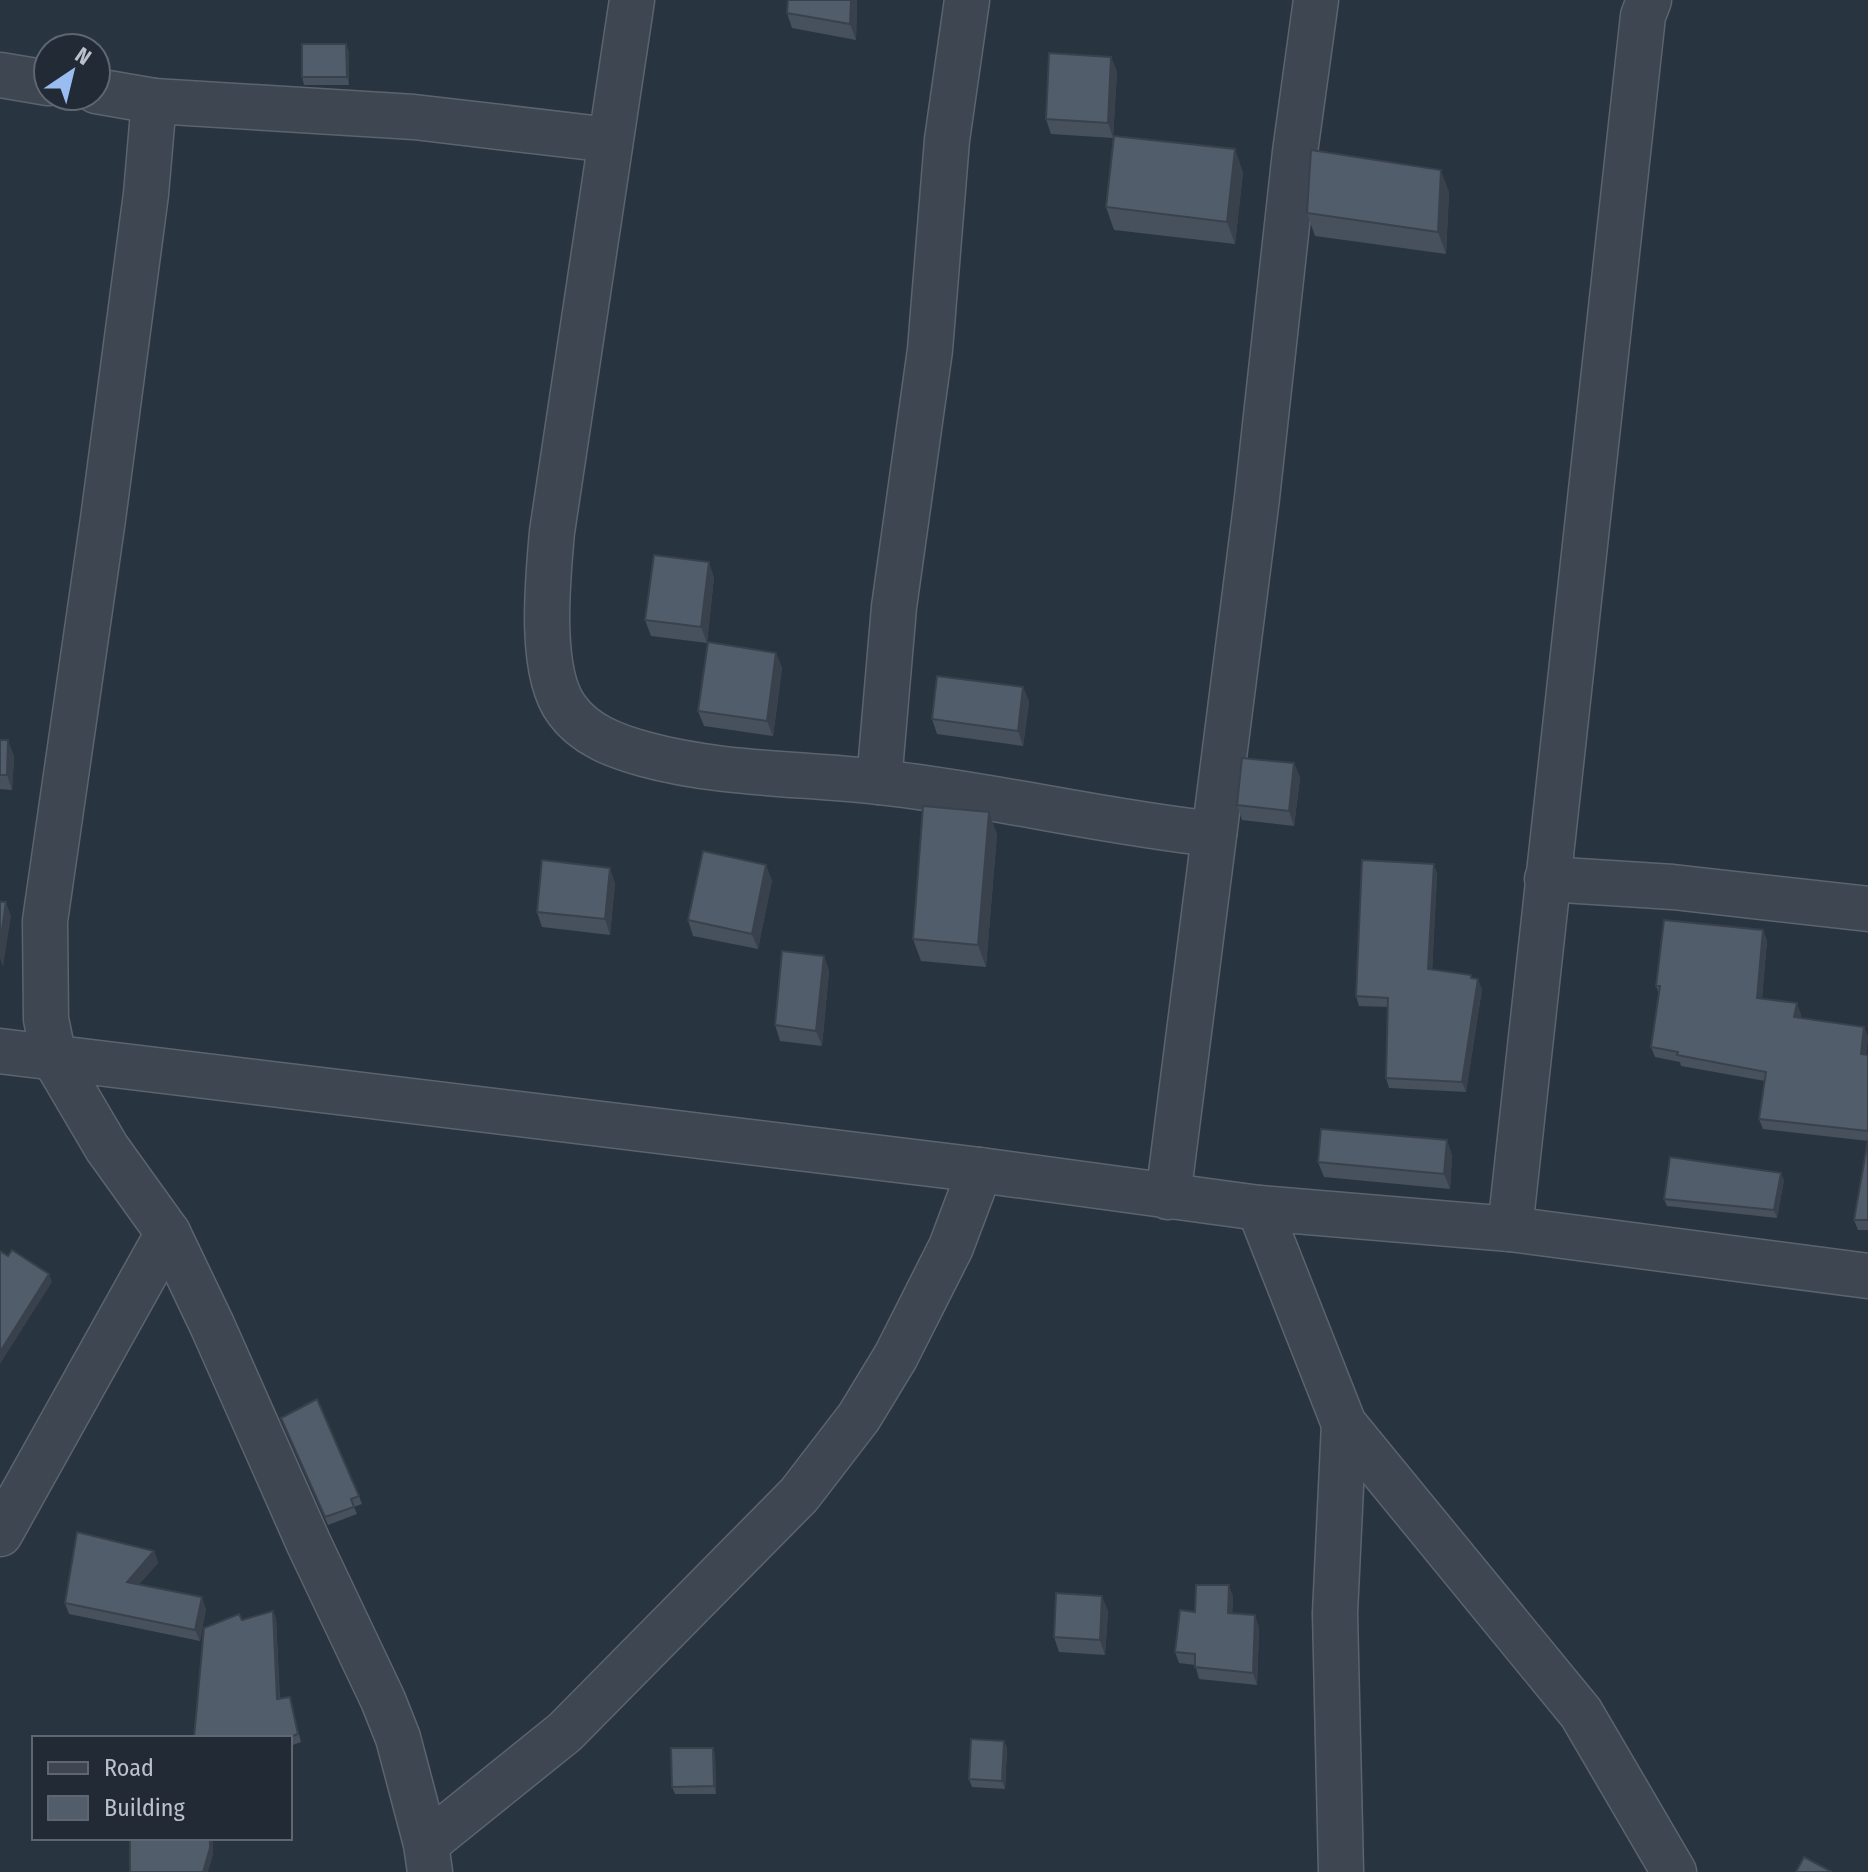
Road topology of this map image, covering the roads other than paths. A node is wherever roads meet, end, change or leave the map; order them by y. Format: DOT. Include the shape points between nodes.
graph roads {
  1 [pos="632,0"];
  2 [pos="967,0"];
  3 [pos="1316,0"];
  4 [pos="1649,0"];
  5 [pos="0,75"];
  6 [pos="32,80"];
  7 [pos="112,94"];
  8 [pos="154,101"];
  9 [pos="610,140"];
  10 [pos="879,782"];
  11 [pos="1214,834"];
  12 [pos="1547,879"];
  13 [pos="1868,909"];
  14 [pos="0,1051"];
  15 [pos="54,1058"];
  16 [pos="980,1170"];
  17 [pos="1168,1197"];
  18 [pos="1259,1208"];
  19 [pos="1510,1229"];
  20 [pos="168,1233"];
  21 [pos="1868,1276"];
  22 [pos="1344,1424"];
  23 [pos="0,1534"];
  24 [pos="428,1858"];
  25 [pos="1341,1872"];
  26 [pos="1674,1872"];
  1 -- 9 [label="street"];
  2 -- 10 [label="street" via="947,140 930,350 894,607"];
  3 -- 11 [label="street"];
  4 -- 12 [label="street" via="1643,16"];
  5 -- 6 [label="street"];
  7 -- 8 [label="street"];
  8 -- 9 [label="street" via="414,117"];
  8 -- 15 [label="street" via="103,519 45,921 46,1019"];
  9 -- 10 [label="street" via="546,598 551,672 565,709 594,736 643,754 712,768"];
  10 -- 11 [label="street"];
  11 -- 17 [label="street"];
  12 -- 13 [label="street"];
  12 -- 19 [label="street"];
  14 -- 15 [label="street"];
  15 -- 16 [label="street"];
  15 -- 20 [label="street" via="107,1148"];
  16 -- 17 [label="street"];
  16 -- 24 [label="street" via="951,1247 896,1356 859,1417 799,1495 565,1732"];
  17 -- 18 [label="street"];
  18 -- 19 [label="street"];
  18 -- 22 [label="street"];
  19 -- 21 [label="street"];
  20 -- 23 [label="street"];
  20 -- 24 [label="street" via="383,1700 398,1738"];
  22 -- 25 [label="street" via="1335,1613"];
  22 -- 26 [label="street" via="1581,1713"];
}
